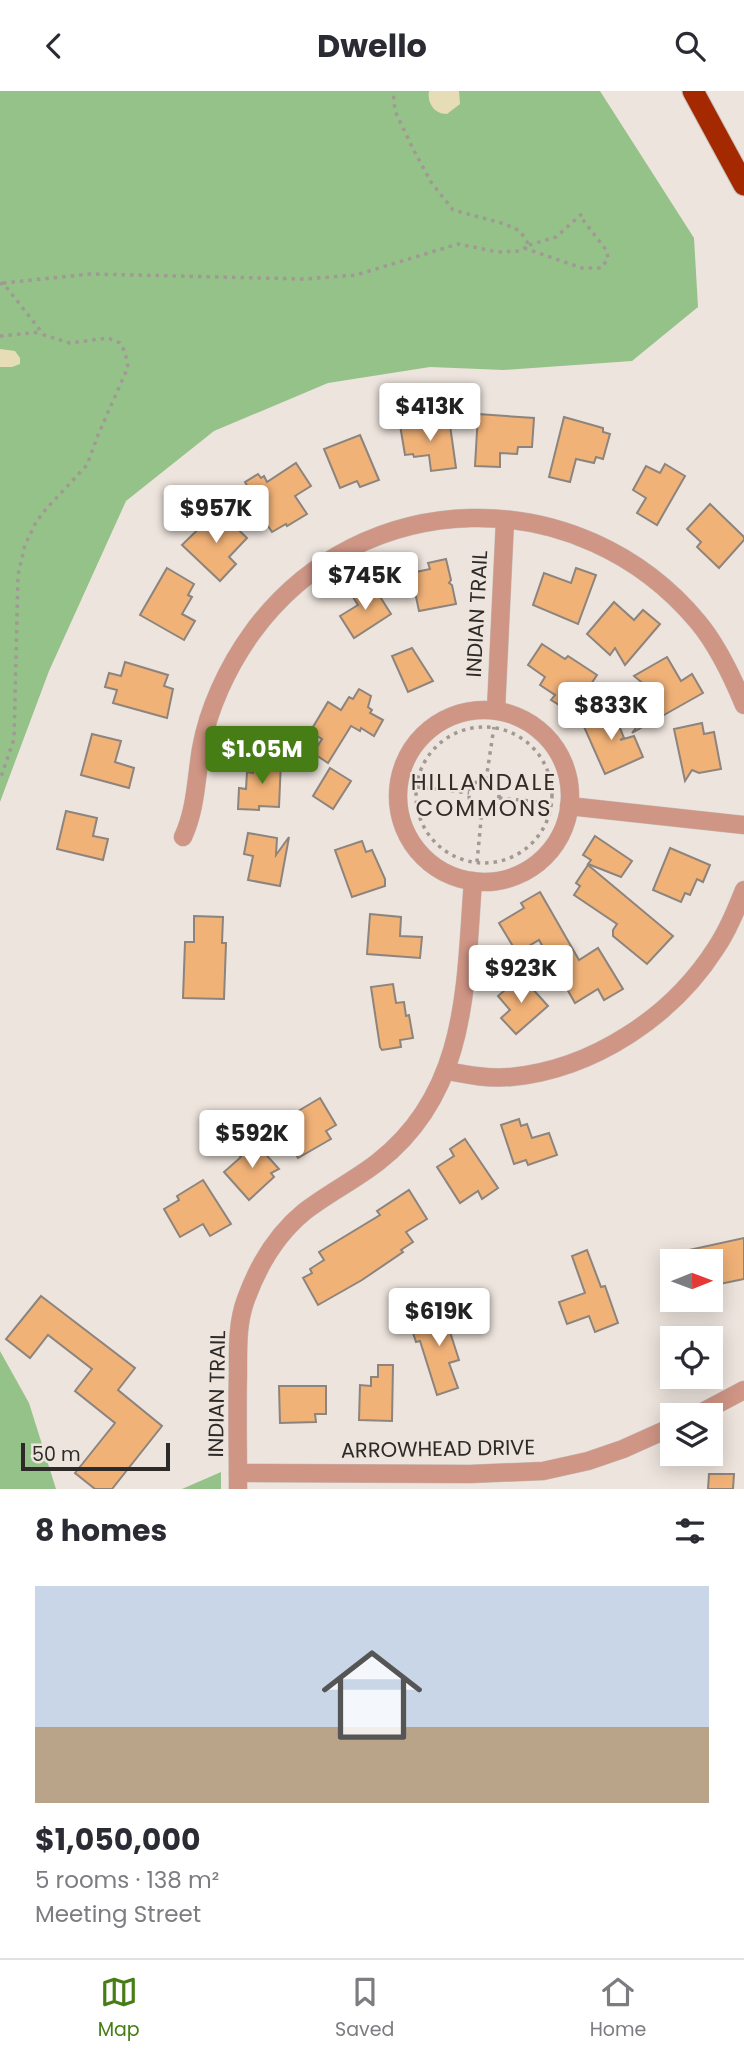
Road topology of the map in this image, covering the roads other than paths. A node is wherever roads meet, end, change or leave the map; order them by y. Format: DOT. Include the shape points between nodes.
graph roads {
  1 [pos="692,91"];
  2 [pos="744,185"];
  3 [pos="505,520"];
  4 [pos="744,705"];
  5 [pos="495,719"];
  6 [pos="569,806"];
  7 [pos="744,825"];
  8 [pos="184,837"];
  9 [pos="473,881"];
  10 [pos="744,890"];
  11 [pos="447,1071"];
  12 [pos="744,1390"];
  13 [pos="720,1403"];
  14 [pos="660,1432"];
  15 [pos="238,1481"];
  1 -- 2 [label="highway"];
  3 -- 4 [label="street" via="553,527 636,565 697,621 716,646"];
  3 -- 5 [label="street, INDIAN TRAIL"];
  3 -- 8 [label="street" via="413,524 378,534 314,568 281,597 231,666 215,704"];
  5 -- 6 [label="street" via="514,715 546,736 565,769"];
  5 -- 9 [label="street" via="476,710 432,728 412,748 399,785 400,813 422,856 454,877"];
  6 -- 7 [label="street"];
  6 -- 9 [label="street" via="556,843 529,869 499,880"];
  9 -- 11 [label="street, INDIAN TRAIL" via="464,993"];
  10 -- 11 [label="street" via="716,949 688,983 660,1011 613,1045 561,1067 511,1077"];
  11 -- 15 [label="street, INDIAN TRAIL" via="400,1142 304,1212 265,1257 245,1302 239,1332"];
  12 -- 13 [label="street"];
  14 -- 15 [label="street, ARROWHEAD DRIVE" via="588,1461 543,1471"];
}
